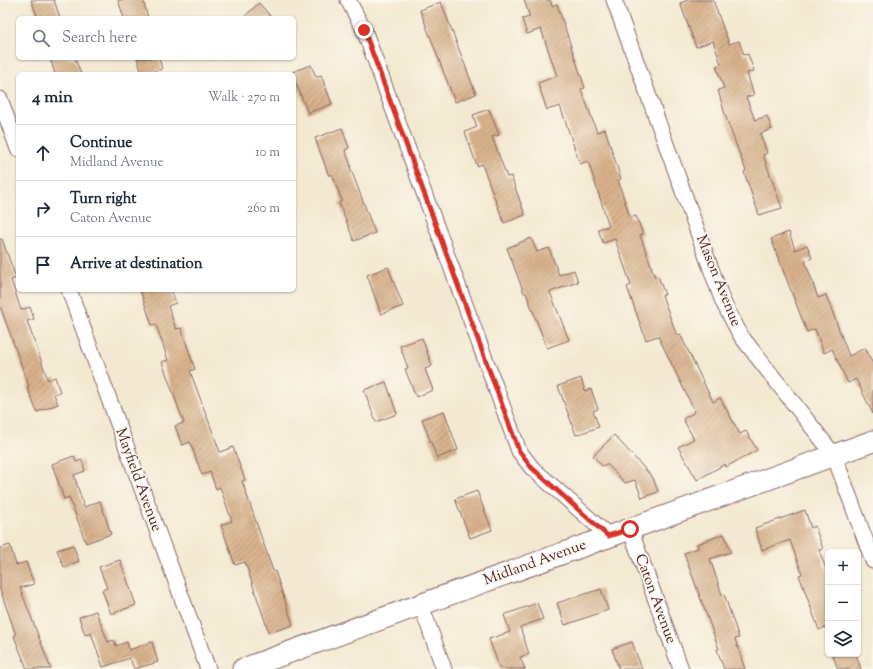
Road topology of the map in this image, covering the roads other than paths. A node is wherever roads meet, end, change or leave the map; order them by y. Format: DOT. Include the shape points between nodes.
graph roads {
  1 [pos="348,0"];
  2 [pos="614,0"];
  3 [pos="0,99"];
  4 [pos="16,143"];
  5 [pos="70,292"];
  6 [pos="873,441"];
  7 [pos="834,454"];
  8 [pos="630,529"];
  9 [pos="608,536"];
  10 [pos="873,561"];
  11 [pos="420,605"];
  12 [pos="208,669"];
  13 [pos="243,669"];
  14 [pos="444,669"];
  15 [pos="681,669"];
  1 -- 9 [label="street" via="366,37 519,451 532,468"];
  2 -- 7 [label="street, Mason Avenue" via="723,302 741,336"];
  3 -- 4 [label="street"];
  5 -- 12 [label="street, Mayfield Avenue"];
  6 -- 7 [label="main road, Midland Avenue"];
  7 -- 8 [label="main road, Midland Avenue"];
  7 -- 10 [label="street, Mason Avenue"];
  8 -- 9 [label="main road, Midland Avenue"];
  8 -- 15 [label="street, Caton Avenue"];
  9 -- 11 [label="main road, Midland Avenue"];
  11 -- 13 [label="main road, Midland Avenue"];
  11 -- 14 [label="street"];
}
